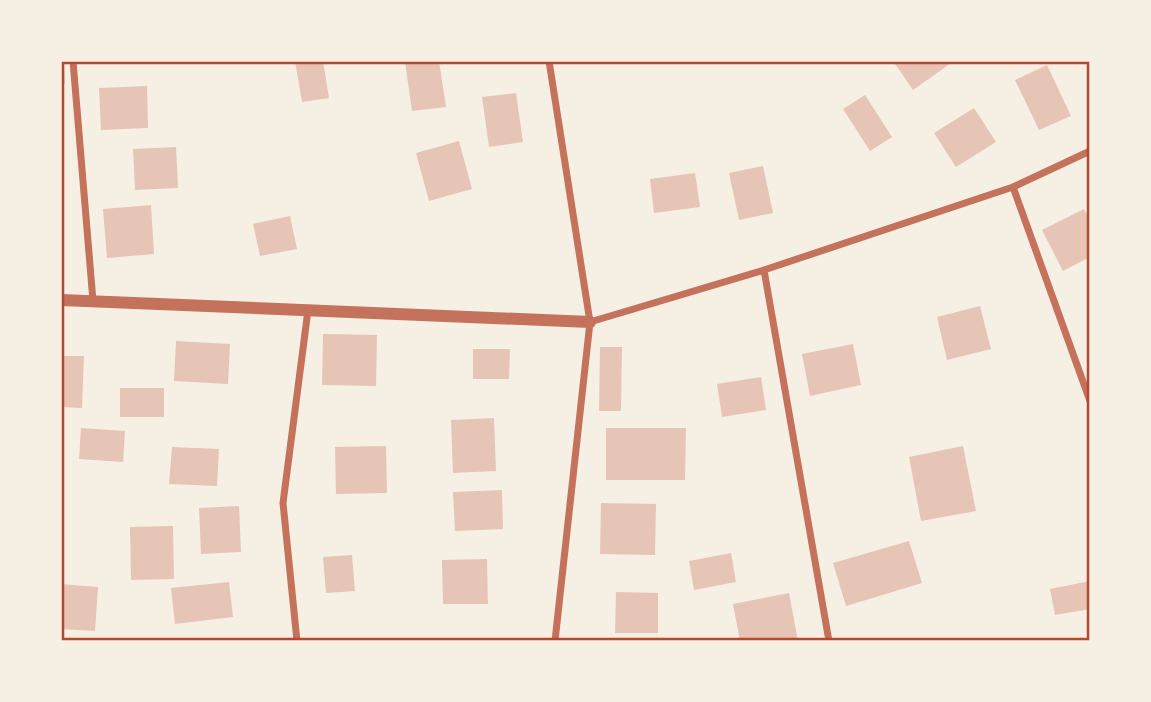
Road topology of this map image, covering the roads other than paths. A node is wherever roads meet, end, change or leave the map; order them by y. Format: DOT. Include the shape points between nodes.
graph roads {
  1 [pos="73,61"];
  2 [pos="549,61"];
  3 [pos="1090,151"];
  4 [pos="1013,187"];
  5 [pos="764,271"];
  6 [pos="61,300"];
  7 [pos="93,301"];
  8 [pos="308,310"];
  9 [pos="590,322"];
  10 [pos="1090,401"];
  11 [pos="297,641"];
  12 [pos="555,641"];
  13 [pos="829,641"];
  1 -- 7 [label="street"];
  2 -- 9 [label="street"];
  3 -- 4 [label="street"];
  4 -- 5 [label="street"];
  4 -- 10 [label="street"];
  5 -- 9 [label="street"];
  5 -- 13 [label="street"];
  6 -- 7 [label="street"];
  7 -- 8 [label="street"];
  8 -- 9 [label="street"];
  8 -- 11 [label="street" via="283,503"];
  9 -- 12 [label="street"];
}
